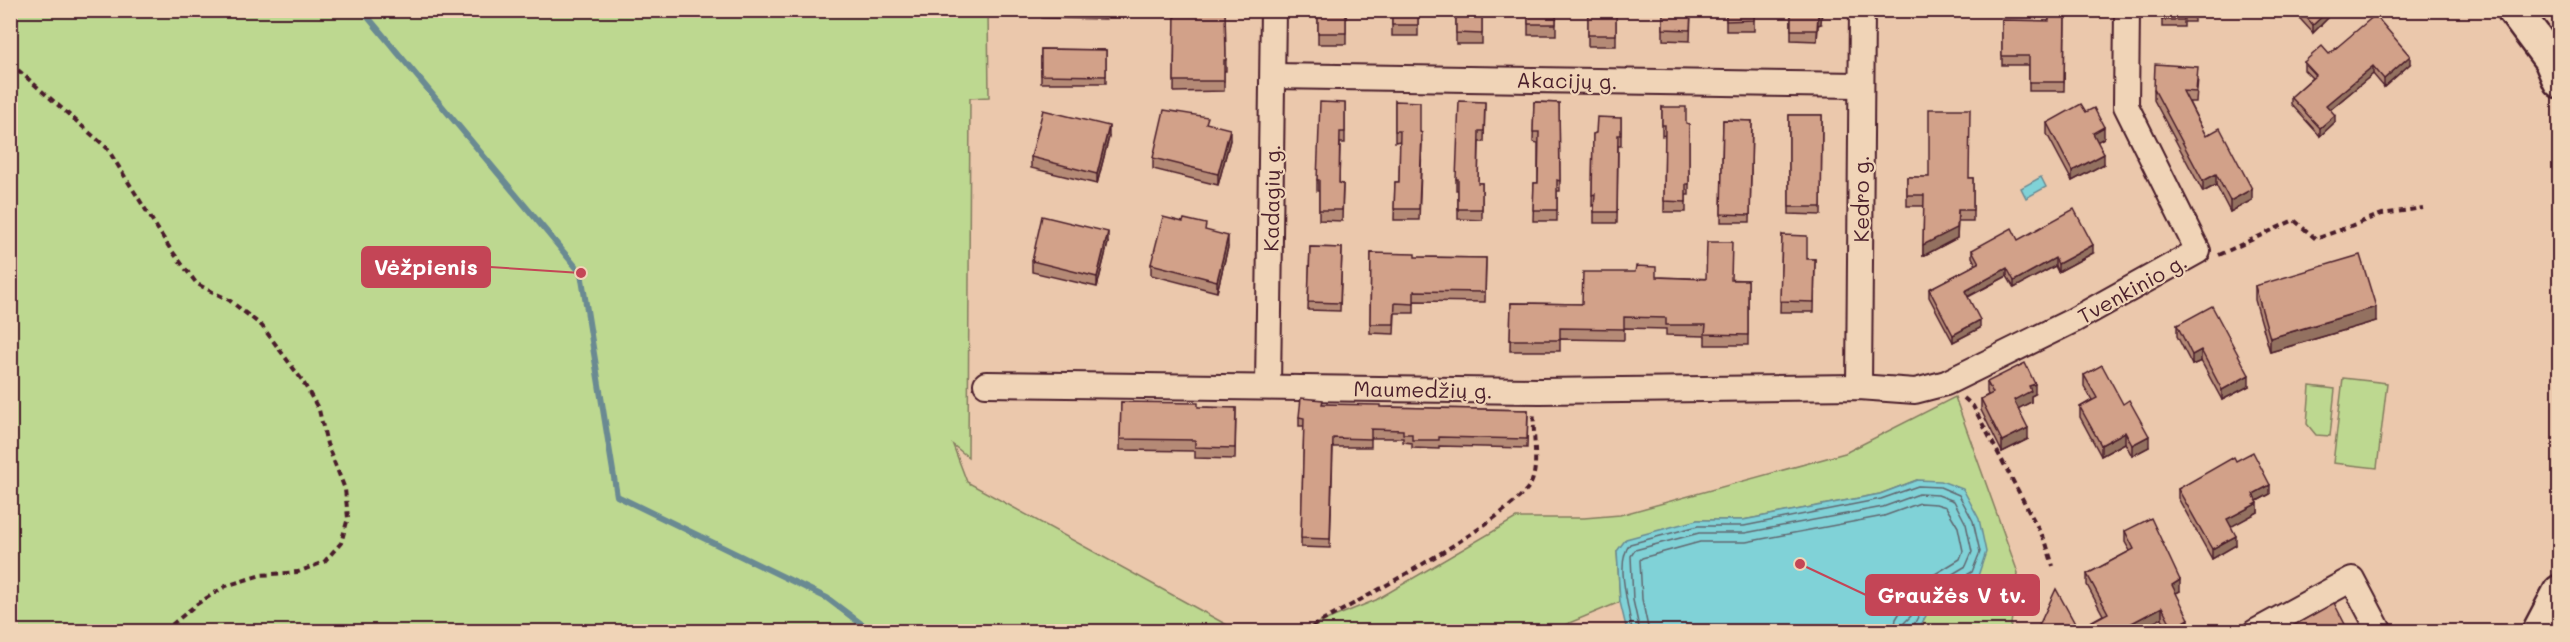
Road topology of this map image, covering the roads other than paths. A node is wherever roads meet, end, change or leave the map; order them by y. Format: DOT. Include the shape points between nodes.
graph roads {
  1 [pos="1273,10"];
  2 [pos="1862,10"];
  3 [pos="2127,10"];
  4 [pos="2514,10"];
  5 [pos="1273,76"];
  6 [pos="2559,81"];
  7 [pos="1860,85"];
  8 [pos="986,384"];
  9 [pos="1268,386"];
  10 [pos="1859,387"];
  11 [pos="2559,592"];
  12 [pos="2255,632"];
  13 [pos="2380,632"];
  14 [pos="2539,632"];
  1 -- 5 [label="street, Kadagių g."];
  2 -- 7 [label="street, Kedro g."];
  3 -- 10 [label="street, Tvenkinio g." via="2126,106 2198,251 2074,320 1946,383 1915,391"];
  4 -- 6 [label="main road" via="2551,60"];
  5 -- 7 [label="street, Akacijų g."];
  5 -- 9 [label="street, Kadagių g."];
  7 -- 10 [label="street, Kedro g."];
  8 -- 9 [label="street, Maumedžių g."];
  9 -- 10 [label="street, Maumedžių g." via="1540,391"];
  11 -- 14 [label="main road"];
  12 -- 13 [label="street" via="2352,579"];
}
